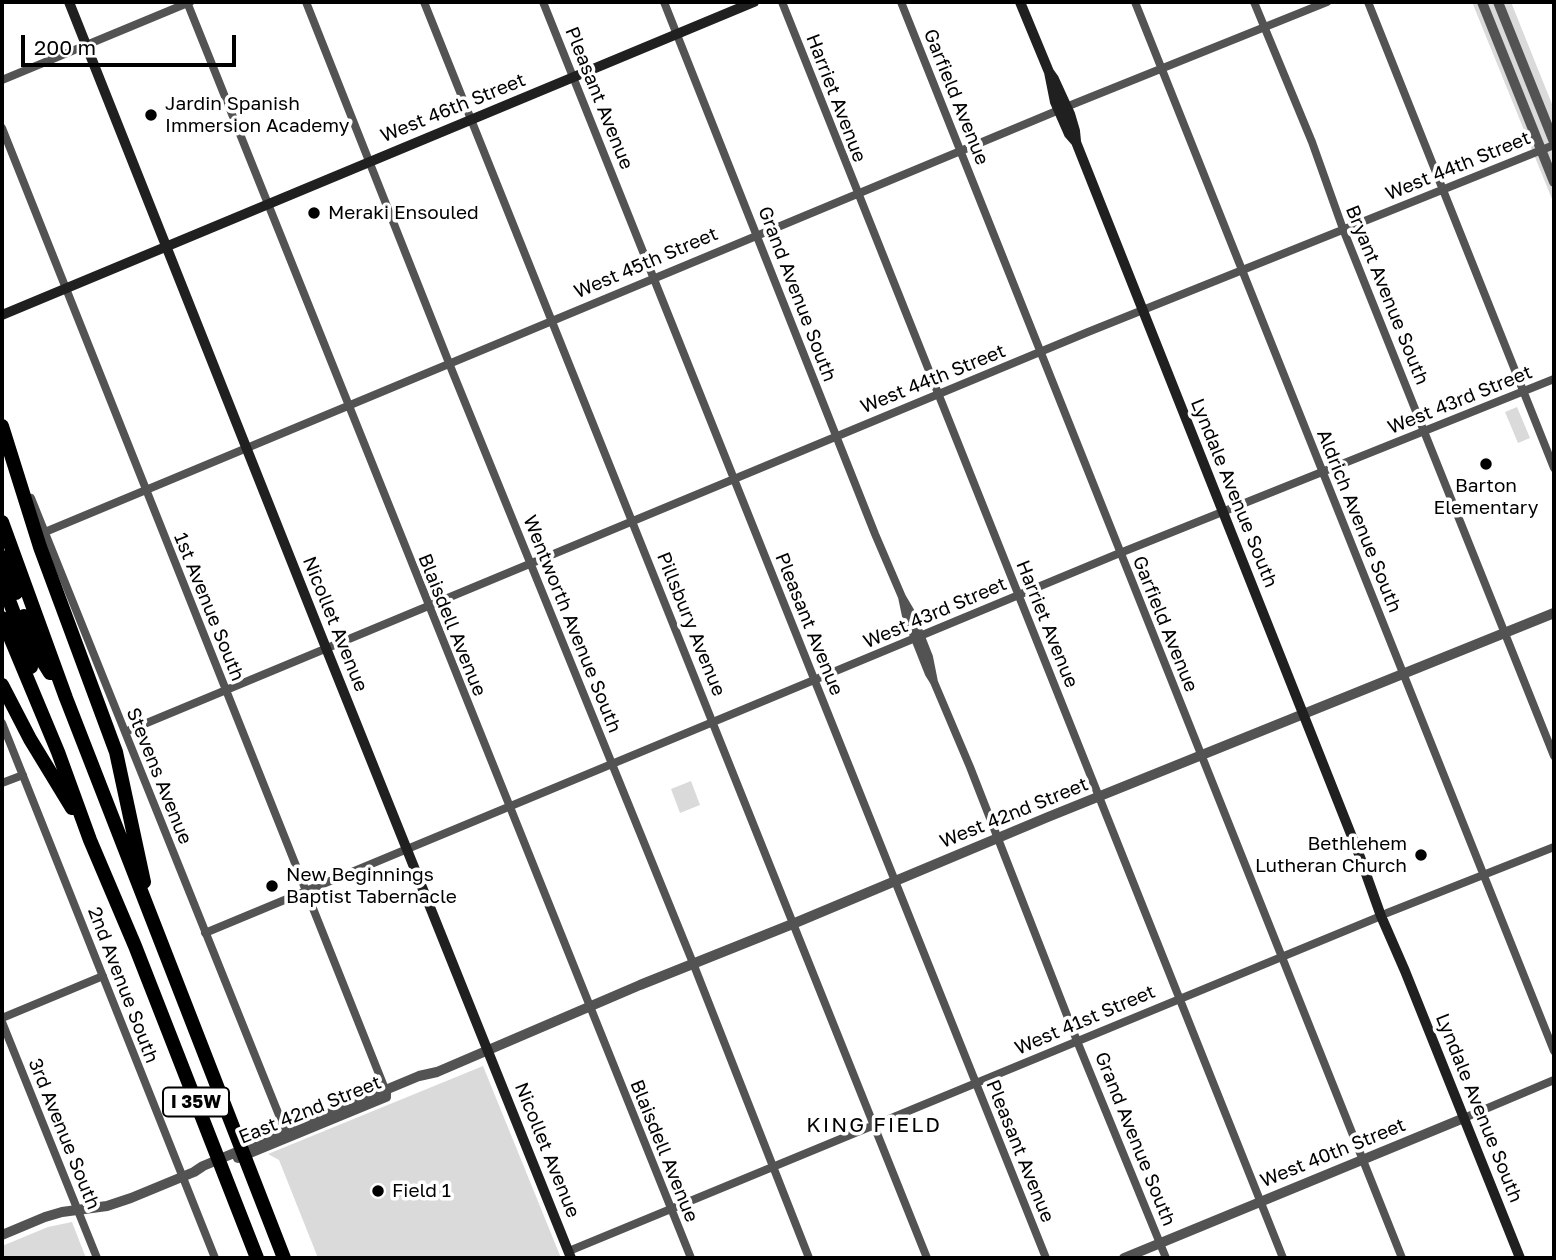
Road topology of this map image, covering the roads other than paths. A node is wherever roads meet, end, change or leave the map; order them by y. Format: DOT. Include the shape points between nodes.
graph roads {
  1 [pos="69,2"];
  2 [pos="189,2"];
  3 [pos="306,2"];
  4 [pos="424,2"];
  5 [pos="543,2"];
  6 [pos="664,2"];
  7 [pos="754,2"];
  8 [pos="782,2"];
  9 [pos="901,2"];
  10 [pos="1020,2"];
  11 [pos="1135,2"];
  12 [pos="1254,2"];
  13 [pos="1327,2"];
  14 [pos="1368,2"];
  15 [pos="1482,2"];
  16 [pos="1498,2"];
  17 [pos="1264,26"];
  18 [pos="676,34"];
  19 [pos="87,45"];
  20 [pos="1161,68"];
  21 [pos="574,77"];
  22 [pos="2,80"];
  23 [pos="1063,108"];
  24 [pos="472,119"];
  25 [pos="2,128"];
  26 [pos="1554,143"];
  27 [pos="960,150"];
  28 [pos="1541,150"];
  29 [pos="370,160"];
  30 [pos="1554,182"];
  31 [pos="1443,189"];
  32 [pos="857,193"];
  33 [pos="268,203"];
  34 [pos="1343,229"];
  35 [pos="757,234"];
  36 [pos="165,246"];
  37 [pos="1243,269"];
  38 [pos="653,277"];
  39 [pos="65,288"];
  40 [pos="1143,310"];
  41 [pos="2,315"];
  42 [pos="552,320"];
  43 [pos="1041,352"];
  44 [pos="449,363"];
  45 [pos="1554,379"];
  46 [pos="1523,391"];
  47 [pos="938,394"];
  48 [pos="347,405"];
  49 [pos="2,426"];
  50 [pos="1425,431"];
  51 [pos="836,435"];
  52 [pos="246,447"];
  53 [pos="1554,468"];
  54 [pos="1323,471"];
  55 [pos="734,478"];
  56 [pos="145,490"];
  57 [pos="1223,512"];
  58 [pos="632,520"];
  59 [pos="2,522"];
  60 [pos="45,531"];
  61 [pos="1120,553"];
  62 [pos="2,557"];
  63 [pos="530,562"];
  64 [pos="2,583"];
  65 [pos="1018,595"];
  66 [pos="427,605"];
  67 [pos="1554,613"];
  68 [pos="2,618"];
  69 [pos="1505,632"];
  70 [pos="918,637"];
  71 [pos="326,648"];
  72 [pos="1403,673"];
  73 [pos="815,680"];
  74 [pos="2,685"];
  75 [pos="225,690"];
  76 [pos="66,698"];
  77 [pos="1303,712"];
  78 [pos="713,722"];
  79 [pos="2,723"];
  80 [pos="125,732"];
  81 [pos="58,752"];
  82 [pos="1201,754"];
  83 [pos="1554,756"];
  84 [pos="611,765"];
  85 [pos="23,775"];
  86 [pos="2,783"];
  87 [pos="1099,797"];
  88 [pos="509,807"];
  89 [pos="90,839"];
  90 [pos="998,839"];
  91 [pos="1554,847"];
  92 [pos="407,850"];
  93 [pos="1483,875"];
  94 [pos="896,881"];
  95 [pos="306,891"];
  96 [pos="1384,914"];
  97 [pos="795,923"];
  98 [pos="155,928"];
  99 [pos="205,933"];
  100 [pos="1281,957"];
  101 [pos="693,963"];
  102 [pos="103,976"];
  103 [pos="1178,999"];
  104 [pos="590,1007"];
  105 [pos="2,1020"];
  106 [pos="1077,1041"];
  107 [pos="488,1050"];
  108 [pos="1554,1051"];
  109 [pos="1554,1080"];
  110 [pos="976,1083"];
  111 [pos="387,1093"];
  112 [pos="1464,1118"];
  113 [pos="874,1125"];
  114 [pos="286,1135"];
  115 [pos="1362,1159"];
  116 [pos="772,1167"];
  117 [pos="181,1177"];
  118 [pos="1260,1202"];
  119 [pos="670,1209"];
  120 [pos="78,1210"];
  121 [pos="2,1235"];
  122 [pos="1161,1243"];
  123 [pos="570,1255"];
  124 [pos="97,1258"];
  125 [pos="215,1258"];
  126 [pos="257,1258"];
  127 [pos="284,1258"];
  128 [pos="691,1258"];
  129 [pos="808,1258"];
  130 [pos="927,1258"];
  131 [pos="1046,1258"];
  132 [pos="1125,1258"];
  133 [pos="1166,1258"];
  134 [pos="1283,1258"];
  135 [pos="1402,1258"];
  136 [pos="1520,1258"];
  1 -- 19 [label="main road, Nicollet Avenue"];
  2 -- 19 [label="street"];
  2 -- 33 [label="street, Blaisdell Avenue"];
  3 -- 29 [label="street, Wentworth Avenue South"];
  4 -- 24 [label="street, Pillsbury Avenue"];
  5 -- 21 [label="street, Pleasant Avenue"];
  6 -- 18 [label="street, Grand Avenue South"];
  7 -- 18 [label="main road, West 46th Street"];
  8 -- 32 [label="street, Harriet Avenue"];
  9 -- 27 [label="street, Garfield Avenue"];
  10 -- 23 [label="main road, Lyndale Avenue South"];
  11 -- 20 [label="street, Aldrich Avenue South"];
  12 -- 17 [label="street, Bryant Avenue South"];
  13 -- 17 [label="street, West 45th Street"];
  14 -- 31 [label="street"];
  15 -- 28 [label="street"];
  16 -- 26 [label="street"];
  17 -- 20 [label="street, West 45th Street"];
  17 -- 34 [label="street, Bryant Avenue South"];
  18 -- 21 [label="main road, West 46th Street"];
  18 -- 35 [label="street, Grand Avenue South"];
  19 -- 22 [label="street"];
  19 -- 36 [label="main road, Nicollet Avenue"];
  20 -- 23 [label="street, West 45th Street"];
  20 -- 37 [label="street, Aldrich Avenue South"];
  21 -- 24 [label="main road, West 46th Street"];
  21 -- 38 [label="street, Pleasant Avenue"];
  23 -- 27 [label="street, West 45th Street"];
  23 -- 40 [label="main road, Lyndale Avenue South"];
  24 -- 29 [label="main road, West 46th Street"];
  24 -- 42 [label="street, Pillsbury Avenue"];
  25 -- 39 [label="street, 1st Avenue South"];
  26 -- 28 [label="street, West 44th Street"];
  27 -- 32 [label="street, West 45th Street"];
  27 -- 43 [label="street, Garfield Avenue"];
  28 -- 30 [label="street"];
  28 -- 31 [label="street, West 44th Street"];
  29 -- 33 [label="main road, West 46th Street"];
  29 -- 44 [label="street, Wentworth Avenue South"];
  31 -- 34 [label="street, West 44th Street"];
  31 -- 46 [label="street"];
  32 -- 35 [label="street, West 45th Street"];
  32 -- 47 [label="street, Harriet Avenue"];
  33 -- 36 [label="main road, West 46th Street"];
  33 -- 48 [label="street, Blaisdell Avenue"];
  34 -- 37 [label="street, West 44th Street"];
  34 -- 50 [label="street, Bryant Avenue South"];
  35 -- 38 [label="street, West 45th Street"];
  35 -- 51 [label="street, Grand Avenue South"];
  36 -- 39 [label="main road, West 46th Street"];
  36 -- 52 [label="main road, Nicollet Avenue"];
  37 -- 40 [label="street, West 44th Street"];
  37 -- 54 [label="street, Aldrich Avenue South"];
  38 -- 42 [label="street, West 45th Street"];
  38 -- 55 [label="street, Pleasant Avenue"];
  39 -- 41 [label="main road, West 46th Street"];
  39 -- 56 [label="street, 1st Avenue South"];
  40 -- 43 [label="street, West 44th Street"];
  40 -- 57 [label="main road, Lyndale Avenue South"];
  42 -- 44 [label="street, West 45th Street"];
  42 -- 58 [label="street, Pillsbury Avenue"];
  43 -- 47 [label="street, West 44th Street"];
  43 -- 61 [label="street, Garfield Avenue"];
  44 -- 48 [label="street, West 45th Street"];
  44 -- 63 [label="street, Wentworth Avenue South"];
  45 -- 46 [label="street, West 43rd Street"];
  46 -- 50 [label="street, West 43rd Street"];
  46 -- 53 [label="street"];
  47 -- 51 [label="street, West 44th Street"];
  47 -- 65 [label="street, Harriet Avenue"];
  48 -- 52 [label="street, West 45th Street"];
  48 -- 66 [label="street, Blaisdell Avenue"];
  49 -- 60 [label="street, Stevens Avenue"];
  49 -- 98 [label="highway" via="40,547 116,752"];
  50 -- 54 [label="street, West 43rd Street"];
  50 -- 69 [label="street, Bryant Avenue South"];
  51 -- 55 [label="street, West 44th Street"];
  51 -- 70 [label="street, Grand Avenue South"];
  52 -- 56 [label="street, West 45th Street"];
  52 -- 71 [label="main road, Nicollet Avenue"];
  54 -- 57 [label="street, West 43rd Street"];
  54 -- 72 [label="street, Aldrich Avenue South"];
  55 -- 58 [label="street, West 44th Street"];
  55 -- 73 [label="street, Pleasant Avenue"];
  56 -- 60 [label="street, West 45th Street"];
  56 -- 75 [label="street, 1st Avenue South"];
  57 -- 61 [label="street, West 43rd Street"];
  57 -- 77 [label="main road, Lyndale Avenue South"];
  58 -- 63 [label="street, West 44th Street"];
  58 -- 78 [label="street, Pillsbury Avenue"];
  59 -- 76 [label="highway, I 35W"];
  60 -- 80 [label="street, Stevens Avenue"];
  61 -- 65 [label="street, West 43rd Street"];
  61 -- 82 [label="street, Garfield Avenue"];
  62 -- 76 [label="highway" via="40,657"];
  63 -- 66 [label="street, West 44th Street"];
  63 -- 84 [label="street, Wentworth Avenue South"];
  64 -- 81 [label="highway"];
  65 -- 70 [label="street, West 43rd Street"];
  65 -- 87 [label="street, Harriet Avenue"];
  66 -- 71 [label="street, West 44th Street"];
  66 -- 88 [label="street, Blaisdell Avenue"];
  67 -- 69 [label="street, West 42nd Street"];
  68 -- 81 [label="highway, I 35W"];
  69 -- 72 [label="street, West 42nd Street"];
  69 -- 83 [label="street, Bryant Avenue South"];
  70 -- 73 [label="street, West 43rd Street"];
  70 -- 90 [label="street, Grand Avenue South"];
  71 -- 75 [label="street, West 44th Street"];
  71 -- 92 [label="main road, Nicollet Avenue"];
  72 -- 77 [label="street, West 42nd Street"];
  72 -- 93 [label="street, Aldrich Avenue South"];
  73 -- 78 [label="street, West 43rd Street"];
  73 -- 94 [label="street, Pleasant Avenue"];
  74 -- 89 [label="highway"];
  75 -- 80 [label="street, West 44th Street"];
  75 -- 95 [label="street, 1st Avenue South"];
  76 -- 98 [label="highway, I 35W"];
  77 -- 82 [label="street, West 42nd Street"];
  77 -- 96 [label="main road, Lyndale Avenue South"];
  78 -- 84 [label="street, West 43rd Street"];
  78 -- 97 [label="street, Pillsbury Avenue"];
  79 -- 85 [label="street, 2nd Avenue South"];
  80 -- 99 [label="street, Stevens Avenue"];
  81 -- 89 [label="highway, I 35W"];
  82 -- 87 [label="street, West 42nd Street"];
  82 -- 100 [label="street, Garfield Avenue"];
  84 -- 88 [label="street, West 43rd Street"];
  84 -- 101 [label="street, Wentworth Avenue South"];
  85 -- 86 [label="street"];
  85 -- 102 [label="street, 2nd Avenue South"];
  87 -- 90 [label="street, West 42nd Street"];
  87 -- 103 [label="street, Harriet Avenue"];
  88 -- 92 [label="street, West 43rd Street"];
  88 -- 104 [label="street, Blaisdell Avenue"];
  89 -- 126 [label="highway, I 35W"];
  90 -- 94 [label="street, West 42nd Street"];
  90 -- 106 [label="street, Grand Avenue South"];
  91 -- 93 [label="street, West 41st Street"];
  92 -- 95 [label="street, West 43rd Street"];
  92 -- 107 [label="main road, Nicollet Avenue"];
  93 -- 96 [label="street, West 41st Street"];
  93 -- 108 [label="street, Aldrich Avenue South"];
  94 -- 97 [label="street, West 42nd Street"];
  94 -- 110 [label="street, Pleasant Avenue"];
  95 -- 99 [label="street, West 43rd Street"];
  95 -- 111 [label="street, 1st Avenue South"];
  96 -- 100 [label="street, West 41st Street"];
  96 -- 112 [label="main road, Lyndale Avenue South"];
  97 -- 101 [label="street, West 42nd Street"];
  97 -- 113 [label="street, Pillsbury Avenue"];
  98 -- 127 [label="highway, I 35W"];
  99 -- 114 [label="street, Stevens Avenue"];
  100 -- 103 [label="street, West 41st Street"];
  100 -- 115 [label="street, Garfield Avenue"];
  101 -- 104 [label="street, West 42nd Street"];
  101 -- 116 [label="street, Wentworth Avenue South"];
  102 -- 105 [label="street"];
  102 -- 117 [label="street, 2nd Avenue South"];
  103 -- 106 [label="street, West 41st Street"];
  103 -- 118 [label="street, Harriet Avenue"];
  104 -- 107 [label="street, West 42nd Street"];
  104 -- 119 [label="street, Blaisdell Avenue"];
  105 -- 120 [label="street, 3rd Avenue South"];
  106 -- 110 [label="street, West 41st Street"];
  106 -- 122 [label="street, Grand Avenue South"];
  107 -- 111 [label="street, East 42nd Street"];
  107 -- 123 [label="main road, Nicollet Avenue"];
  109 -- 112 [label="street, West 40th Street"];
  110 -- 113 [label="street, West 41st Street"];
  110 -- 131 [label="street, Pleasant Avenue"];
  111 -- 114 [label="street, East 42nd Street"];
  112 -- 115 [label="street, West 40th Street"];
  112 -- 136 [label="main road, Lyndale Avenue South"];
  113 -- 116 [label="street, West 41st Street"];
  113 -- 130 [label="street, Pillsbury Avenue"];
  114 -- 117 [label="street, East 42nd Street"];
  115 -- 118 [label="street, West 40th Street"];
  115 -- 135 [label="street, Garfield Avenue"];
  116 -- 119 [label="street, West 41st Street"];
  116 -- 129 [label="street, Wentworth Avenue South"];
  117 -- 120 [label="street, East 42nd Street" via="107,1206"];
  117 -- 125 [label="street, 2nd Avenue South"];
  118 -- 122 [label="street, West 40th Street"];
  118 -- 134 [label="street, Harriet Avenue"];
  119 -- 123 [label="street, West 41st Street"];
  119 -- 128 [label="street, Blaisdell Avenue"];
  120 -- 121 [label="street, East 42nd Street" via="45,1217"];
  120 -- 124 [label="street, 3rd Avenue South"];
  122 -- 132 [label="street, West 40th Street"];
  122 -- 133 [label="street, Grand Avenue South"];
}
